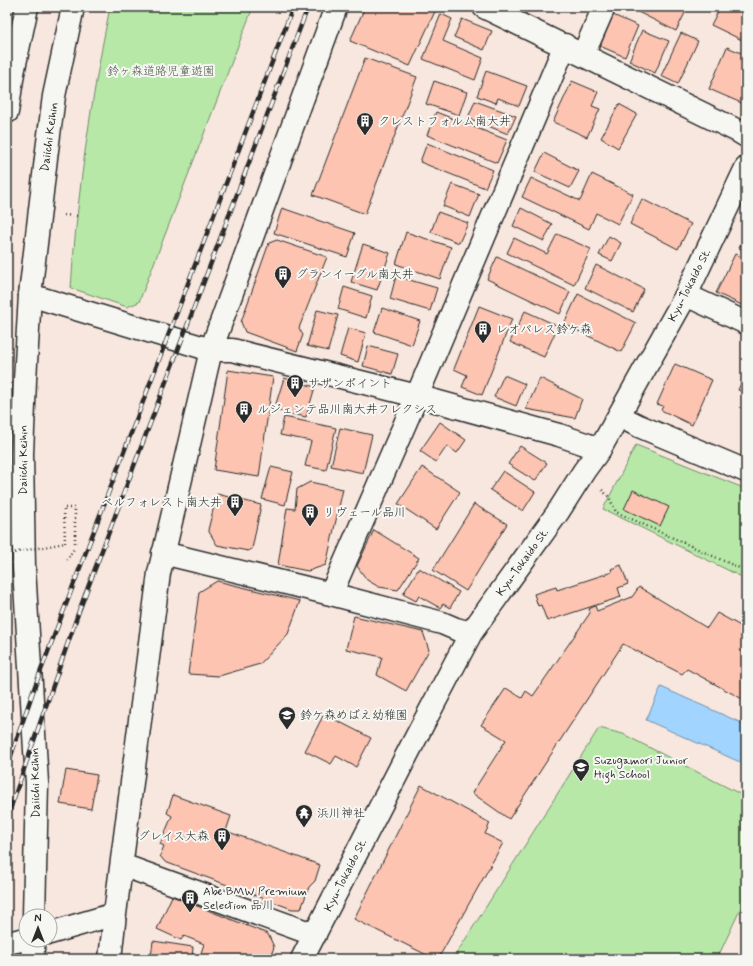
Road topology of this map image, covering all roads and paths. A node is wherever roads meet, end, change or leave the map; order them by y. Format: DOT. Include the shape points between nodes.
graph roads {
  1 [pos="27,7"];
  2 [pos="73,7"];
  3 [pos="336,7"];
  4 [pos="484,7"];
  5 [pos="604,7"];
  6 [pos="574,50"];
  7 [pos="7,112"];
  8 [pos="746,136"];
  9 [pos="743,180"];
  10 [pos="64,215"];
  11 [pos="77,216"];
  12 [pos="30,295"];
  13 [pos="686,296"];
  14 [pos="746,323"];
  15 [pos="211,350"];
  16 [pos="417,396"];
  17 [pos="619,416"];
  18 [pos="600,449"];
  19 [pos="584,471"];
  20 [pos="746,471"];
  21 [pos="163,553"];
  22 [pos="7,554"];
  23 [pos="67,560"];
  24 [pos="746,571"];
  25 [pos="331,594"];
  26 [pos="471,633"];
  27 [pos="122,865"];
  28 [pos="34,908"];
  29 [pos="115,914"];
  30 [pos="58,931"];
  31 [pos="315,935"];
  32 [pos="18,941"];
  33 [pos="7,943"];
  34 [pos="33,948"];
  35 [pos="32,959"];
  36 [pos="110,959"];
  37 [pos="302,959"];
  1 -- 7 [label="main road"];
  2 -- 12 [label="main road, Daiichi Keihin" via="54,96"];
  3 -- 15 [label="main road"];
  4 -- 6 [label="main road"];
  5 -- 6 [label="main road"];
  6 -- 8 [label="main road"];
  6 -- 16 [label="main road"];
  9 -- 13 [label="main road, Kyu-Tokaido St."];
  10 -- 11 [label="path"];
  12 -- 15 [label="main road"];
  12 -- 28 [label="main road, Daiichi Keihin" via="22,454 24,568 37,783"];
  13 -- 14 [label="main road"];
  13 -- 17 [label="main road, Kyu-Tokaido St."];
  15 -- 16 [label="main road" via="232,350"];
  15 -- 21 [label="main road"];
  16 -- 18 [label="main road" via="559,435"];
  16 -- 25 [label="main road"];
  17 -- 18 [label="main road, Kyu-Tokaido St."];
  17 -- 20 [label="main road"];
  18 -- 19 [label="main road, Kyu-Tokaido St."];
  19 -- 24 [label="path" via="609,497 616,512"];
  19 -- 26 [label="main road, Kyu-Tokaido St." via="558,512"];
  21 -- 25 [label="main road"];
  21 -- 27 [label="main road" via="158,573"];
  22 -- 23 [label="path, bridge" via="65,543 64,508 75,508 75,547"];
  25 -- 26 [label="main road"];
  26 -- 31 [label="main road, Kyu-Tokaido St."];
  27 -- 29 [label="main road"];
  27 -- 31 [label="main road"];
  29 -- 30 [label="main road"];
  29 -- 36 [label="main road"];
  31 -- 37 [label="main road, Kyu-Tokaido St."];
  32 -- 33 [label="main road"];
  34 -- 35 [label="main road"];
}
